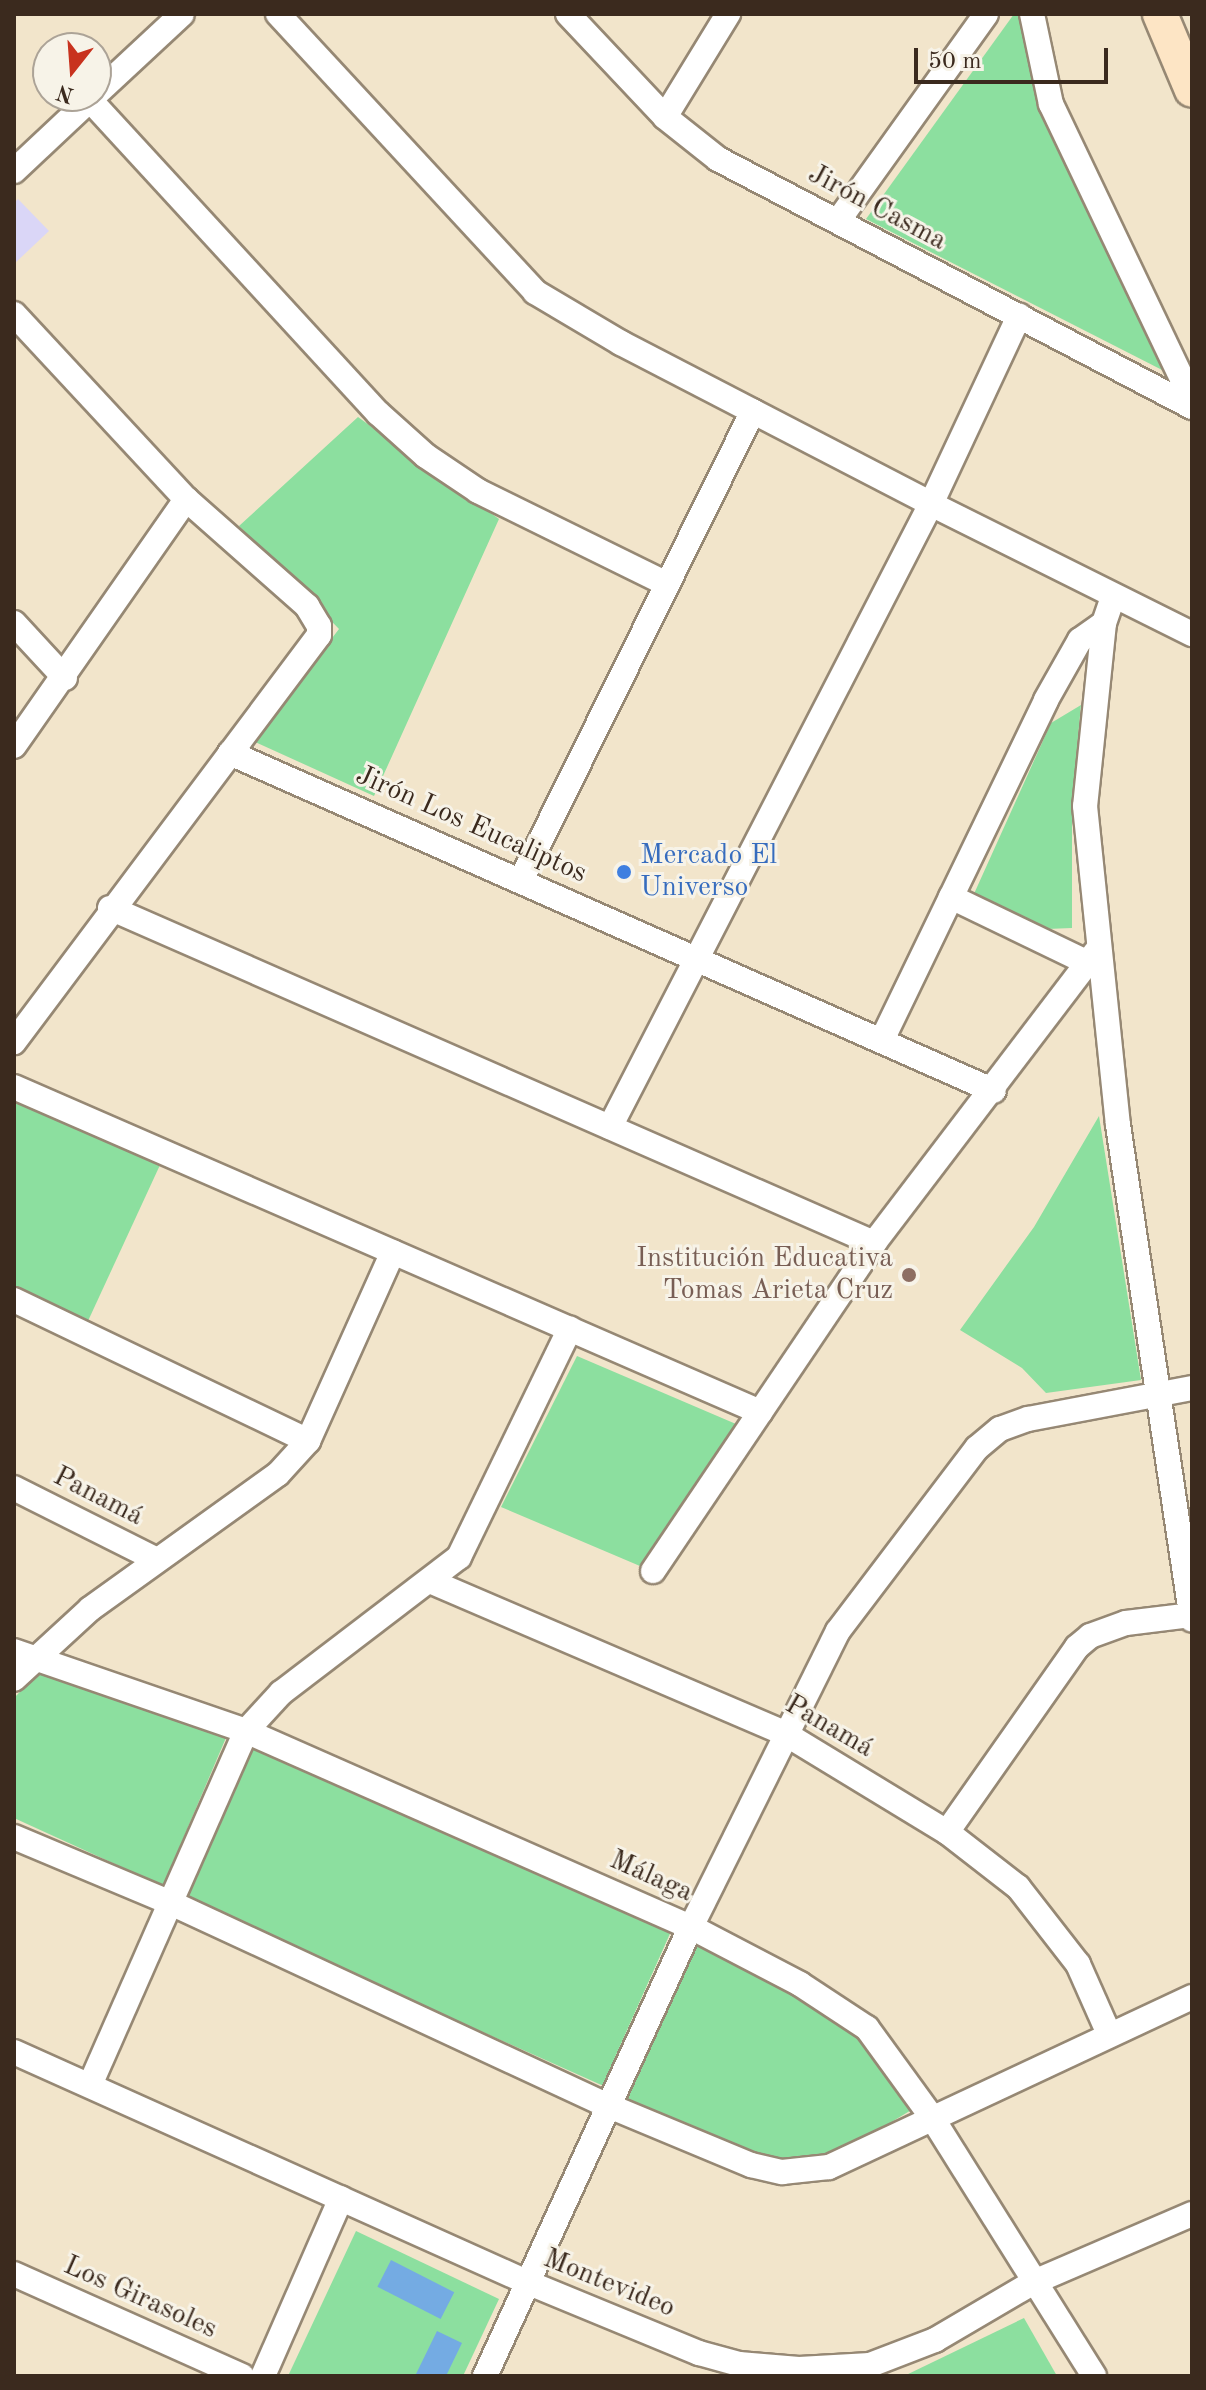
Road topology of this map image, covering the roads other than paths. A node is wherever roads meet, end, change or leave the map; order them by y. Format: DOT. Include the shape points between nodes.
graph roads {
  1 [pos="182,14"];
  2 [pos="278,14"];
  3 [pos="568,14"];
  4 [pos="728,14"];
  5 [pos="986,14"];
  6 [pos="1032,14"];
  7 [pos="1160,14"];
  8 [pos="1184,14"];
  9 [pos="1192,36"];
  10 [pos="112,79"];
  11 [pos="1192,90"];
  12 [pos="77,112"];
  13 [pos="107,112"];
  14 [pos="665,117"];
  15 [pos="14,171"];
  16 [pos="838,221"];
  17 [pos="14,314"];
  18 [pos="1019,316"];
  19 [pos="1192,399"];
  20 [pos="1192,407"];
  21 [pos="753,411"];
  22 [pos="186,499"];
  23 [pos="931,504"];
  24 [pos="667,584"];
  25 [pos="1113,597"];
  26 [pos="14,623"];
  27 [pos="1104,623"];
  28 [pos="1192,634"];
  29 [pos="65,678"];
  30 [pos="14,746"];
  31 [pos="230,753"];
  32 [pos="521,880"];
  33 [pos="951,897"];
  34 [pos="110,908"];
  35 [pos="699,958"];
  36 [pos="1092,958"];
  37 [pos="882,1040"];
  38 [pos="14,1042"];
  39 [pos="14,1087"];
  40 [pos="994,1091"];
  41 [pos="610,1127"];
  42 [pos="874,1243"];
  43 [pos="393,1252"];
  44 [pos="14,1300"];
  45 [pos="570,1328"];
  46 [pos="1192,1388"];
  47 [pos="1155,1394"];
  48 [pos="760,1412"];
  49 [pos="308,1441"];
  50 [pos="14,1488"];
  51 [pos="155,1559"];
  52 [pos="653,1571"];
  53 [pos="432,1582"];
  54 [pos="1192,1617"];
  55 [pos="14,1651"];
  56 [pos="40,1656"];
  57 [pos="14,1679"];
  58 [pos="246,1731"];
  59 [pos="784,1733"];
  60 [pos="947,1832"];
  61 [pos="14,1837"];
  62 [pos="171,1903"];
  63 [pos="691,1927"];
  64 [pos="1192,1997"];
  65 [pos="1109,2034"];
  66 [pos="14,2052"];
  67 [pos="90,2085"];
  68 [pos="609,2106"];
  69 [pos="931,2116"];
  70 [pos="341,2198"];
  71 [pos="1192,2214"];
  72 [pos="14,2274"];
  73 [pos="1034,2282"];
  74 [pos="529,2283"];
  75 [pos="242,2376"];
  76 [pos="263,2376"];
  77 [pos="485,2376"];
  78 [pos="1094,2376"];
  1 -- 10 [label="street"];
  2 -- 21 [label="street" via="535,292"];
  3 -- 14 [label="street, Jirón Casma"];
  4 -- 14 [label="street"];
  5 -- 16 [label="street"];
  6 -- 19 [label="street" via="1051,104"];
  7 -- 11 [label="street"];
  8 -- 9 [label="street"];
  12 -- 15 [label="street"];
  13 -- 24 [label="street" via="378,413 426,456 478,491"];
  14 -- 16 [label="street, Jirón Casma" via="718,159"];
  16 -- 18 [label="street, Jirón Casma"];
  17 -- 22 [label="street"];
  18 -- 20 [label="street, Jirón Casma"];
  18 -- 23 [label="street"];
  21 -- 23 [label="street"];
  21 -- 24 [label="street"];
  22 -- 29 [label="street"];
  22 -- 31 [label="street" via="307,606 319,626 319,635"];
  23 -- 25 [label="street"];
  23 -- 35 [label="street"];
  24 -- 32 [label="street"];
  25 -- 27 [label="street"];
  25 -- 28 [label="street"];
  26 -- 29 [label="street"];
  27 -- 33 [label="street" via="1074,648"];
  27 -- 36 [label="street" via="1085,806"];
  29 -- 30 [label="street"];
  31 -- 32 [label="street, Jirón Los Eucaliptos"];
  31 -- 34 [label="street"];
  32 -- 35 [label="street, Jirón Los Eucaliptos"];
  33 -- 36 [label="street"];
  33 -- 37 [label="street"];
  34 -- 38 [label="street"];
  34 -- 41 [label="street"];
  35 -- 37 [label="street, Jirón Los Eucaliptos"];
  35 -- 41 [label="street"];
  36 -- 40 [label="street"];
  36 -- 47 [label="street"];
  37 -- 40 [label="street, Jirón Los Eucaliptos"];
  39 -- 43 [label="street"];
  40 -- 42 [label="street"];
  41 -- 42 [label="street"];
  42 -- 48 [label="street"];
  43 -- 45 [label="street"];
  43 -- 49 [label="street"];
  44 -- 49 [label="street"];
  45 -- 48 [label="street"];
  45 -- 53 [label="street" via="459,1557"];
  46 -- 47 [label="street"];
  47 -- 54 [label="street"];
  47 -- 59 [label="street" via="1028,1419 1000,1429 977,1448 838,1631"];
  48 -- 52 [label="street"];
  49 -- 51 [label="street" via="278,1474"];
  50 -- 51 [label="street, Panamá"];
  51 -- 56 [label="street"];
  53 -- 58 [label="street" via="281,1693"];
  53 -- 59 [label="street, Panamá"];
  54 -- 60 [label="street" via="1126,1623 1090,1636 1077,1647"];
  55 -- 56 [label="street, Málaga"];
  56 -- 57 [label="street"];
  56 -- 58 [label="street, Málaga"];
  58 -- 62 [label="street"];
  58 -- 63 [label="street, Málaga"];
  59 -- 60 [label="street, Panamá"];
  59 -- 63 [label="street"];
  60 -- 65 [label="street, Panamá" via="1018,1887 1078,1964"];
  61 -- 62 [label="street"];
  62 -- 67 [label="street"];
  62 -- 68 [label="street"];
  63 -- 68 [label="street"];
  63 -- 69 [label="street, Málaga" via="800,1984 867,2028"];
  64 -- 65 [label="street"];
  65 -- 69 [label="street"];
  66 -- 67 [label="street, Montevideo"];
  67 -- 70 [label="street, Montevideo"];
  68 -- 69 [label="street" via="751,2165 782,2172 829,2167"];
  68 -- 74 [label="street"];
  69 -- 73 [label="street, Málaga"];
  70 -- 74 [label="street, Montevideo"];
  70 -- 76 [label="street"];
  71 -- 73 [label="street, Montevideo"];
  72 -- 75 [label="street, Los Girasoles"];
  73 -- 74 [label="street, Montevideo" via="935,2340 870,2365 799,2369 739,2364 699,2353"];
  73 -- 78 [label="street, Málaga"];
  74 -- 77 [label="street"];
}
